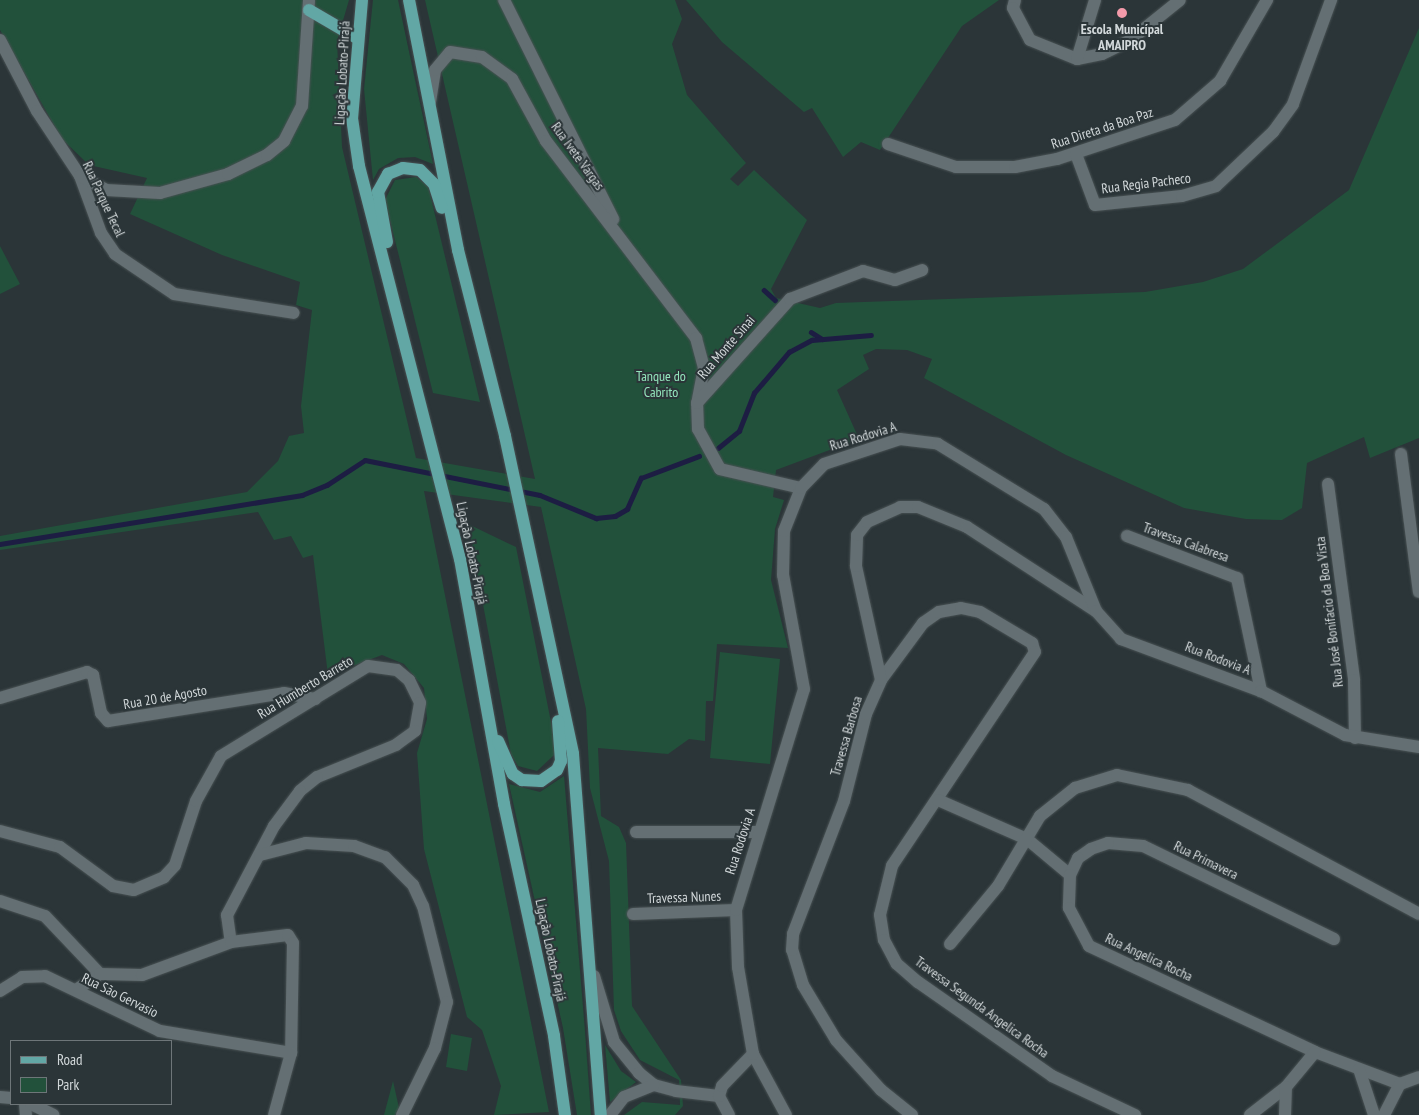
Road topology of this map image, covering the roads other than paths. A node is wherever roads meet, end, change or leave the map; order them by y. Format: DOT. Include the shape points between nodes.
graph roads {
  1 [pos="362,0"];
  2 [pos="409,0"];
  3 [pos="504,0"];
  4 [pos="1015,0"];
  5 [pos="1095,0"];
  6 [pos="1180,0"];
  7 [pos="1267,0"];
  8 [pos="1331,0"];
  9 [pos="309,5"];
  10 [pos="357,38"];
  11 [pos="0,40"];
  12 [pos="1077,59"];
  13 [pos="429,114"];
  14 [pos="888,144"];
  15 [pos="1076,154"];
  16 [pos="80,176"];
  17 [pos="622,236"];
  18 [pos="458,250"];
  19 [pos="922,270"];
  20 [pos="396,301"];
  21 [pos="294,313"];
  22 [pos="697,403"];
  23 [pos="1401,454"];
  24 [pos="1328,484"];
  25 [pos="801,488"];
  26 [pos="1127,536"];
  27 [pos="1419,592"];
  28 [pos="1096,611"];
  29 [pos="1034,648"];
  30 [pos="548,650"];
  31 [pos="881,680"];
  32 [pos="1261,691"];
  33 [pos="0,698"];
  34 [pos="315,699"];
  35 [pos="486,706"];
  36 [pos="1355,738"];
  37 [pos="1419,747"];
  38 [pos="938,800"];
  39 [pos="0,830"];
  40 [pos="636,832"];
  41 [pos="758,832"];
  42 [pos="1027,839"];
  43 [pos="260,856"];
  44 [pos="1070,875"];
  45 [pos="0,901"];
  46 [pos="736,910"];
  47 [pos="634,914"];
  48 [pos="1419,914"];
  49 [pos="1334,939"];
  50 [pos="231,942"];
  51 [pos="950,944"];
  52 [pos="592,967"];
  53 [pos="100,974"];
  54 [pos="76,990"];
  55 [pos="0,991"];
  56 [pos="1315,1052"];
  57 [pos="291,1053"];
  58 [pos="753,1054"];
  59 [pos="1359,1069"];
  60 [pos="1419,1077"];
  61 [pos="1400,1084"];
  62 [pos="654,1085"];
  63 [pos="1286,1087"];
  64 [pos="719,1096"];
  65 [pos="33,1105"];
  66 [pos="54,1115"];
  67 [pos="274,1115"];
  68 [pos="402,1115"];
  69 [pos="566,1115"];
  70 [pos="601,1115"];
  71 [pos="610,1115"];
  72 [pos="729,1115"];
  73 [pos="786,1115"];
  74 [pos="912,1115"];
  75 [pos="1135,1115"];
  76 [pos="1250,1115"];
  77 [pos="1285,1115"];
  78 [pos="1374,1115"];
  79 [pos="1384,1115"];
  1 -- 10 [label="main road, Ligação Lobato-Pirajá"];
  2 -- 13 [label="main road"];
  3 -- 17 [label="street, Rua Ivete Vargas"];
  4 -- 12 [label="street" via="1013,8 1030,40"];
  5 -- 12 [label="street"];
  6 -- 12 [label="street" via="1129,41 1102,54"];
  7 -- 15 [label="street, Rua Direta da Boa Paz" via="1220,81 1175,120"];
  8 -- 15 [label="street, Rua Regia Pacheco" via="1293,104 1274,132 1216,186 1182,196 1095,204"];
  9 -- 10 [label="main road"];
  9 -- 16 [label="street" via="302,106 284,142 267,155 228,174 160,193 106,190"];
  10 -- 20 [label="main road, Ligação Lobato-Pirajá" via="354,132"];
  11 -- 16 [label="street, Rua Parque Tecal" via="37,111"];
  13 -- 17 [label="street, Rua Ivete Vargas" via="433,79 445,55 456,51 482,57 519,88 546,141"];
  13 -- 18 [label="main road"];
  14 -- 15 [label="street, Rua Direta da Boa Paz" via="963,167 1015,167"];
  16 -- 21 [label="street, Rua Parque Tecal" via="107,244 166,291"];
  17 -- 22 [label="street, Rua Ivete Vargas" via="696,338 704,368"];
  18 -- 20 [label="main road" via="428,176 412,168 388,174 378,192"];
  18 -- 30 [label="main road" via="504,436"];
  19 -- 22 [label="street, Rua Monte Sinai" via="895,280 863,271 790,299"];
  20 -- 35 [label="main road, Ligação Lobato-Pirajá" via="460,559"];
  22 -- 25 [label="street" via="698,429 720,469"];
  23 -- 27 [label="street"];
  24 -- 36 [label="street, Rua José Bonifacio da Boa Vista" via="1354,680"];
  25 -- 28 [label="street, Rua Rodovia A" via="824,464 900,439 938,444 1044,508 1066,537"];
  25 -- 41 [label="street, Rua Rodovia A" via="787,518 782,560 804,689 798,718"];
  26 -- 32 [label="street, Travessa Calabresa" via="1237,578"];
  28 -- 31 [label="street" via="966,527 918,507 900,508 867,522 857,535 854,550"];
  28 -- 32 [label="street, Rua Rodovia A" via="1130,644"];
  29 -- 31 [label="street, Travessa Barbosa" via="980,612 961,608 939,612 922,623"];
  29 -- 38 [label="street, Travessa Segunda Angelica Rocha"];
  30 -- 35 [label="main road" via="562,748 561,761 550,777 532,781 513,774"];
  30 -- 52 [label="main road" via="573,754"];
  31 -- 74 [label="street, Travessa Barbosa" via="866,714 844,801 793,934 792,950 803,985 836,1040 881,1090"];
  32 -- 36 [label="street, Rua Rodovia A"];
  33 -- 34 [label="street, Rua 20 de Agosto" via="87,672 93,675 101,713 108,721 284,693"];
  34 -- 39 [label="street, Rua Humberto Barreto" via="221,756 196,801 175,865 150,884 120,890 68,851"];
  34 -- 43 [label="street, Rua Humberto Barreto" via="368,666 382,664 409,680 420,703 419,720 415,732 404,741 317,778 300,791"];
  35 -- 69 [label="main road, Ligação Lobato-Pirajá" via="554,1036"];
  36 -- 37 [label="street, Rua Rodovia A"];
  38 -- 42 [label="street"];
  38 -- 75 [label="street, Travessa Segunda Angelica Rocha" via="892,866 882,894 880,915 884,940 897,964 1052,1076"];
  40 -- 41 [label="street"];
  41 -- 46 [label="street, Rua Rodovia A"];
  42 -- 44 [label="street"];
  42 -- 48 [label="street" via="1040,816 1076,788 1117,775 1142,777 1209,800"];
  42 -- 51 [label="street" via="998,886"];
  43 -- 50 [label="street, Rua Humberto Barreto" via="227,915"];
  43 -- 68 [label="street" via="306,843 354,846 395,864 416,890 443,980 447,1010 435,1048"];
  44 -- 49 [label="street, Rua Primavera" via="1078,858 1090,849 1108,843 1143,846"];
  44 -- 56 [label="street, Rua Angelica Rocha" via="1069,908 1090,946"];
  45 -- 53 [label="street" via="45,916"];
  46 -- 47 [label="street, Travessa Nunes"];
  46 -- 58 [label="street, Rua Rodovia A" via="738,967"];
  50 -- 53 [label="street" via="142,975"];
  50 -- 57 [label="street" via="283,934 291,938"];
  52 -- 62 [label="street" via="614,1042 630,1065"];
  52 -- 70 [label="main road"];
  53 -- 54 [label="street"];
  54 -- 55 [label="street, Rua São Gervasio" via="36,975 22,977"];
  54 -- 57 [label="street, Rua São Gervasio" via="160,1032"];
  56 -- 59 [label="street, Rua Angelica Rocha"];
  56 -- 63 [label="street"];
  57 -- 67 [label="street"];
  58 -- 64 [label="street" via="727,1078"];
  58 -- 73 [label="street, Rua Rodovia A"];
  59 -- 61 [label="street, Rua Angelica Rocha"];
  59 -- 78 [label="street"];
  60 -- 61 [label="street"];
  61 -- 79 [label="street"];
  62 -- 64 [label="street"];
  62 -- 71 [label="street" via="624,1097"];
  63 -- 76 [label="street"];
  63 -- 77 [label="street"];
  64 -- 72 [label="street"];
  65 -- 66 [label="street"];
}
